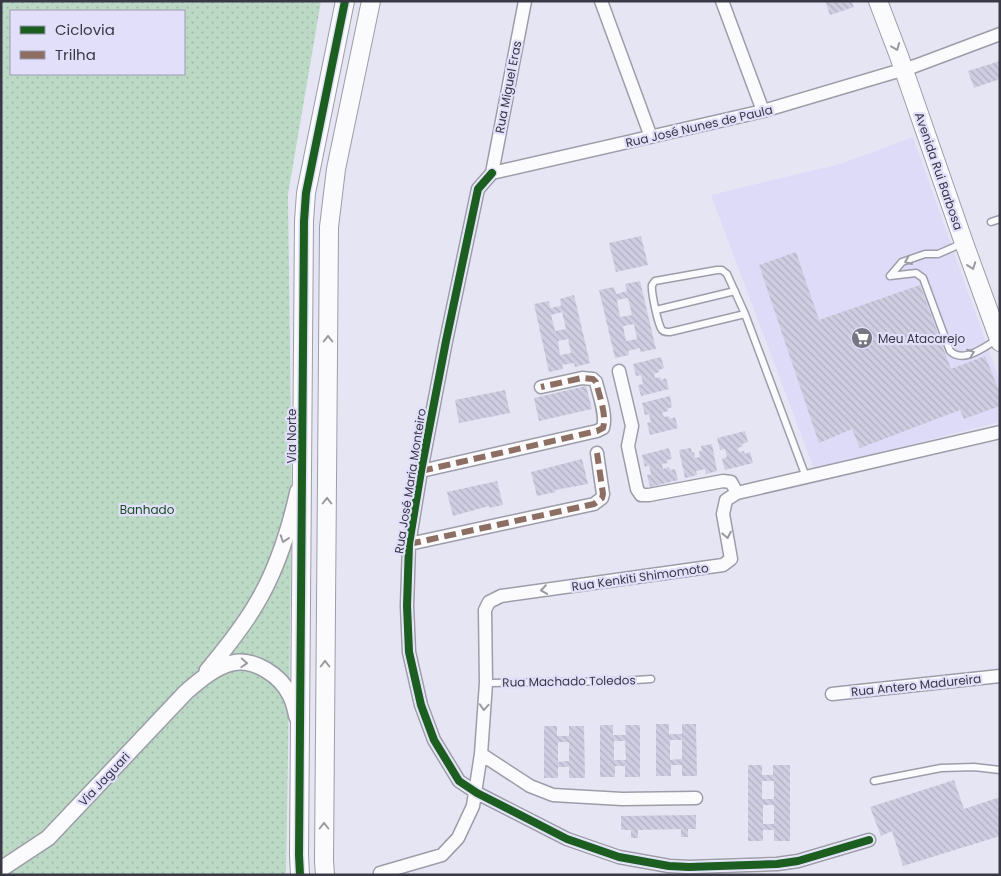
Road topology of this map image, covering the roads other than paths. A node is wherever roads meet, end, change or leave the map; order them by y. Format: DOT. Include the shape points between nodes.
graph roads {
  1 [pos="345,1"];
  2 [pos="371,1"];
  3 [pos="525,1"];
  4 [pos="601,1"];
  5 [pos="722,1"];
  6 [pos="878,1"];
  7 [pos="1000,34"];
  8 [pos="903,70"];
  9 [pos="763,112"];
  10 [pos="651,137"];
  11 [pos="492,173"];
  12 [pos="1000,219"];
  13 [pos="991,222"];
  14 [pos="964,243"];
  15 [pos="735,291"];
  16 [pos="656,310"];
  17 [pos="745,314"];
  18 [pos="999,340"];
  19 [pos="619,371"];
  20 [pos="541,387"];
  21 [pos="1000,432"];
  22 [pos="597,454"];
  23 [pos="421,471"];
  24 [pos="302,476"];
  25 [pos="806,477"];
  26 [pos="737,493"];
  27 [pos="409,544"];
  28 [pos="1000,676"];
  29 [pos="652,678"];
  30 [pos="200,680"];
  31 [pos="486,683"];
  32 [pos="832,694"];
  33 [pos="300,731"];
  34 [pos="481,754"];
  35 [pos="1000,770"];
  36 [pos="874,781"];
  37 [pos="477,793"];
  38 [pos="696,798"];
  39 [pos="869,840"];
  40 [pos="1,869"];
  41 [pos="380,873"];
  42 [pos="300,875"];
  43 [pos="325,875"];
  1 -- 24 [label="main road, Via Norte" via="305,207"];
  43 -- 2 [label="main road, one-way" via="329,227 336,169"];
  3 -- 11 [label="street, Rua Miguel Eras"];
  4 -- 10 [label="street"];
  5 -- 9 [label="street"];
  6 -- 8 [label="main road, Avenida Rui Barbosa, one-way"];
  7 -- 8 [label="street, Rua José Nunes de Paula"];
  8 -- 9 [label="street, Rua José Nunes de Paula"];
  8 -- 14 [label="main road, Avenida Rui Barbosa"];
  9 -- 10 [label="street, Rua José Nunes de Paula"];
  10 -- 11 [label="street, Rua José Nunes de Paula"];
  11 -- 23 [label="street, Rua José Maria Monteiro" via="478,189"];
  12 -- 13 [label="lane"];
  14 -- 18 [label="main road, Avenida Rui Barbosa, one-way"];
  14 -- 18 [label="lane, one-way" via="938,254 925,254 902,262 890,276 916,273 923,278 954,355 974,353"];
  15 -- 16 [label="lane"];
  15 -- 16 [label="lane" via="722,270 655,282 652,290"];
  15 -- 17 [label="lane"];
  16 -- 17 [label="lane" via="662,330 670,332"];
  17 -- 25 [label="lane"];
  19 -- 26 [label="street" via="632,426 628,446 641,495 724,481 730,482"];
  20 -- 23 [label="street" via="582,378 594,379 604,416 603,428"];
  21 -- 25 [label="street"];
  22 -- 27 [label="street" via="603,494 594,504"];
  23 -- 27 [label="street, Rua José Maria Monteiro"];
  24 -- 30 [label="street, Via Jaguari, one-way" via="270,579 238,632"];
  24 -- 33 [label="main road, Via Norte"];
  25 -- 26 [label="street"];
  26 -- 31 [label="street, Rua Kenkiti Shimomoto, one-way" via="726,500 723,514 731,559 724,565 501,596 490,602 485,610"];
  27 -- 37 [label="street, Rua José Maria Monteiro" via="409,652 421,705 434,740 459,781"];
  28 -- 32 [label="street, Rua Antero Madureira"];
  29 -- 31 [label="lane, Rua Machado Toledos"];
  30 -- 33 [label="street, Via Jaguari, one-way" via="232,663 247,662 263,668 290,693"];
  30 -- 40 [label="street, Via Jaguari" via="48,838"];
  31 -- 34 [label="street, Rua Kenkiti Shimomoto, one-way"];
  33 -- 42 [label="main road, Via Norte"];
  34 -- 37 [label="street, Rua Kenkiti Shimomoto"];
  34 -- 38 [label="street" via="530,786 553,795 622,799"];
  35 -- 36 [label="lane" via="941,768"];
  37 -- 39 [label="street, Rua José Maria Monteiro" via="585,846 619,857 669,866 777,864"];
  37 -- 41 [label="street, Rua Kenkiti Shimomoto" via="468,821 442,855"];
}
